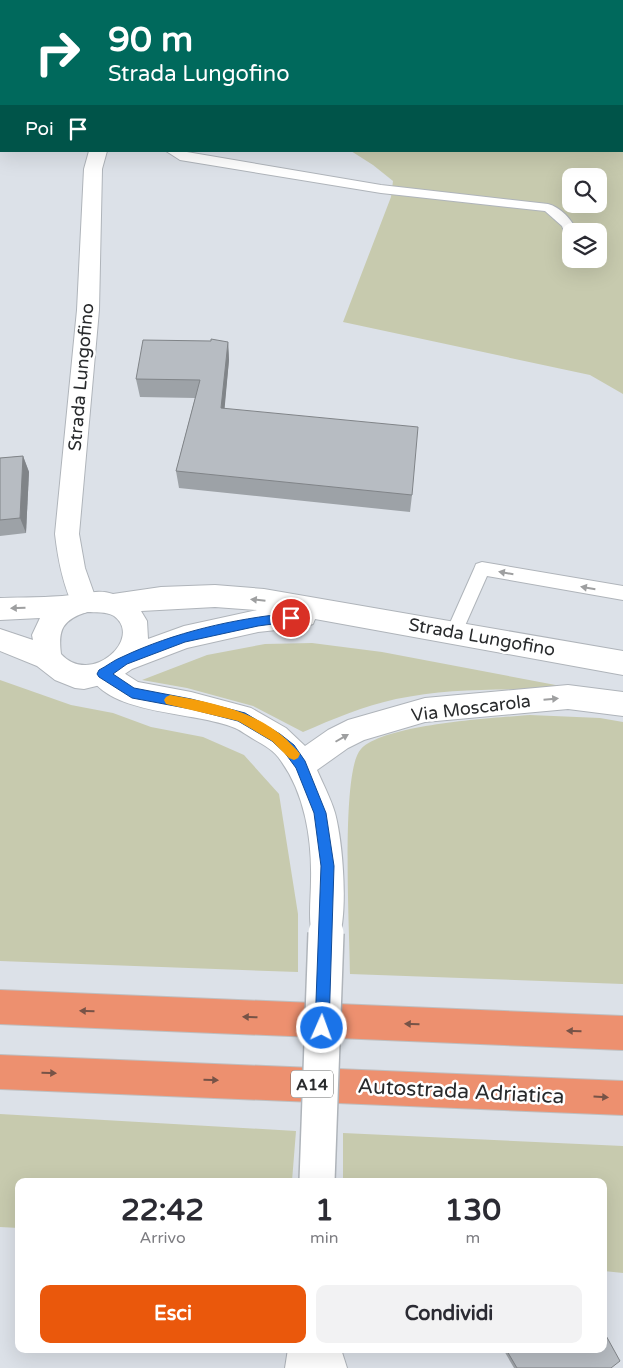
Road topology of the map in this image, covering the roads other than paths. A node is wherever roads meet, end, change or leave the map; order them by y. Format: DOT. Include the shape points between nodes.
graph roads {
  1 [pos="98,152"];
  2 [pos="174,152"];
  3 [pos="567,223"];
  4 [pos="623,593"];
  5 [pos="78,604"];
  6 [pos="115,604"];
  7 [pos="0,609"];
  8 [pos="341,613"];
  9 [pos="454,632"];
  10 [pos="0,640"];
  11 [pos="48,658"];
  12 [pos="623,663"];
  13 [pos="113,667"];
  14 [pos="623,704"];
  15 [pos="301,765"];
  16 [pos="0,1007"];
  17 [pos="623,1033"];
  18 [pos="0,1072"];
  19 [pos="623,1098"];
  20 [pos="317,1178"];
  21 [pos="307,1353"];
  22 [pos="330,1353"];
  23 [pos="305,1368"];
  24 [pos="335,1368"];
  1 -- 5 [label="street, Strada Lungofino" via="93,169 88,310 67,534"];
  2 -- 3 [label="lane" via="219,164 381,189 548,208"];
  4 -- 9 [label="lane, one-way" via="482,569"];
  5 -- 6 [label="street, Strada Lungofino" via="100,601"];
  5 -- 7 [label="street, Strada Lungofino, one-way"];
  5 -- 11 [label="street" via="50,623 44,647"];
  8 -- 6 [label="street, Strada Lungofino, one-way" via="264,600 215,596"];
  6 -- 13 [label="street" via="132,619 135,640 131,651"];
  8 -- 9 [label="street, Strada Lungofino"];
  8 -- 13 [label="street, Strada Lungofino" via="258,621 184,637"];
  9 -- 12 [label="street, Strada Lungofino"];
  10 -- 11 [label="street, Strada Lungofino"];
  11 -- 13 [label="street, Strada Lungofino" via="55,667 77,676 90,677"];
  13 -- 15 [label="street" via="132,693 241,717 290,749"];
  15 -- 14 [label="street, Via Moscarola, one-way" via="358,728 425,710 568,697"];
  15 -- 20 [label="street, bridge" via="320,813 328,866"];
  17 -- 16 [label="highway, one-way"];
  18 -- 19 [label="highway, Autostrada Adriatica / A14, one-way"];
  21 -- 23 [label="street"];
  22 -- 24 [label="lane"];
}
